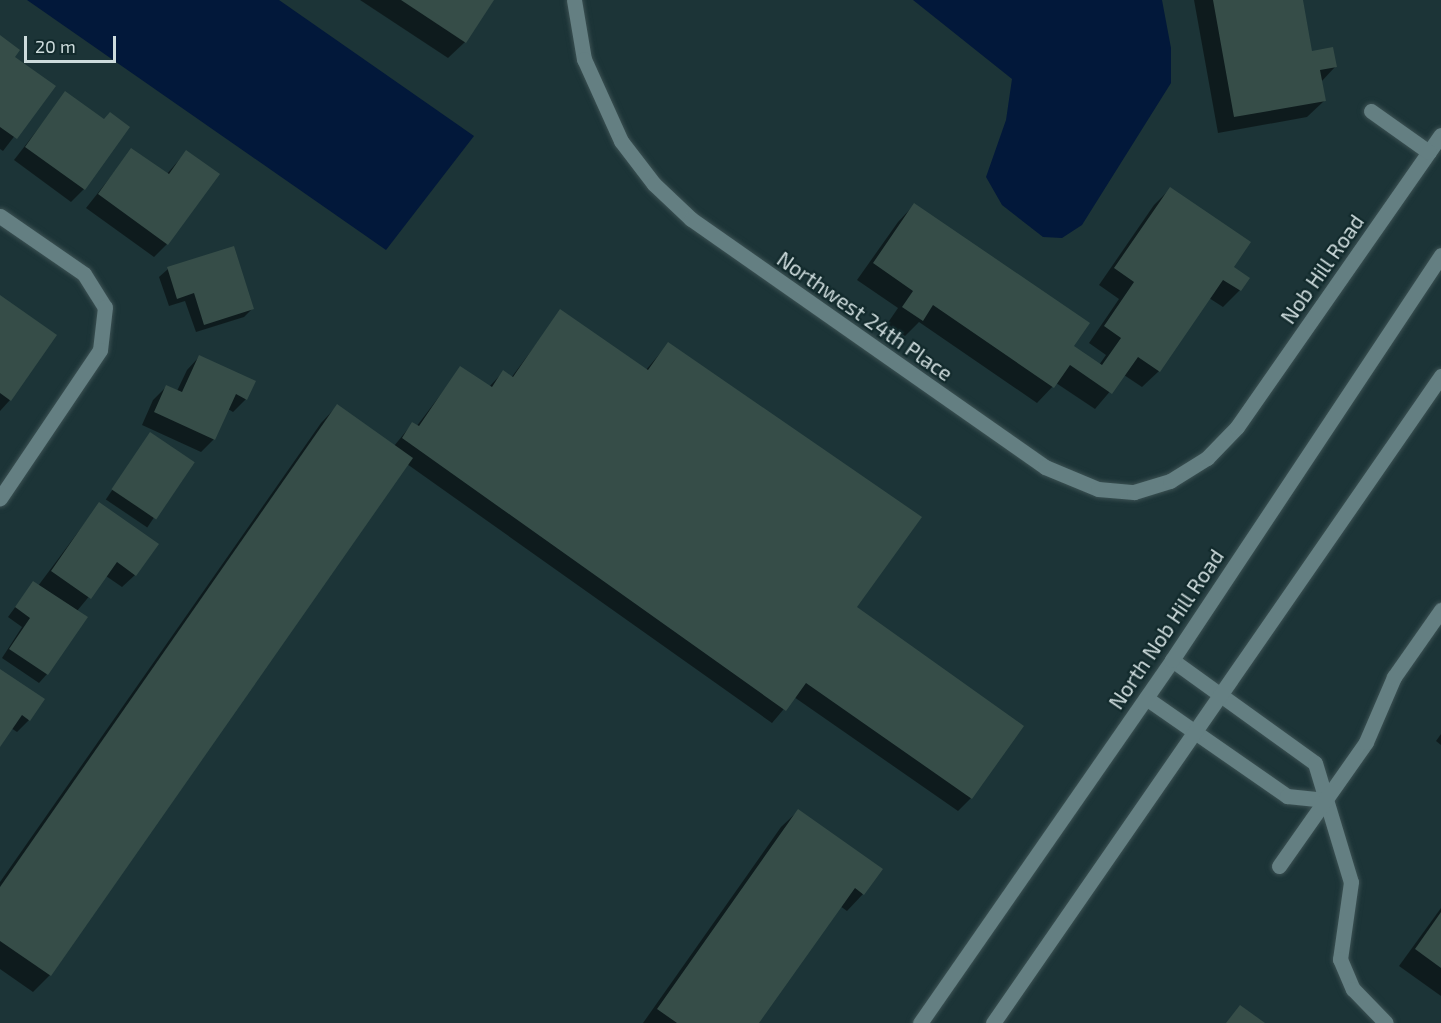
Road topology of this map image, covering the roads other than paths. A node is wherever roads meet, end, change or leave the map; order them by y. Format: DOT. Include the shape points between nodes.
graph roads {
  1 [pos="574,0"];
  2 [pos="1371,111"];
  3 [pos="1441,135"];
  4 [pos="1429,152"];
  5 [pos="0,216"];
  6 [pos="1441,255"];
  7 [pos="1441,376"];
  8 [pos="1237,427"];
  9 [pos="0,498"];
  10 [pos="1441,610"];
  11 [pos="1172,660"];
  12 [pos="1222,693"];
  13 [pos="1146,698"];
  14 [pos="1196,732"];
  15 [pos="1326,800"];
  16 [pos="1279,866"];
  17 [pos="920,1023"];
  18 [pos="993,1023"];
  19 [pos="1386,1023"];
  1 -- 8 [label="street, Northwest 24th Place" via="584,59 621,141 661,191 691,219 1045,466 1098,489 1134,492 1170,482 1198,464"];
  2 -- 4 [label="street"];
  3 -- 4 [label="street, Nob Hill Road"];
  4 -- 8 [label="street, Nob Hill Road"];
  5 -- 9 [label="street" via="84,274 105,307 100,350"];
  6 -- 11 [label="street, North Nob Hill Road"];
  7 -- 12 [label="street"];
  10 -- 15 [label="street" via="1394,677 1366,742"];
  11 -- 12 [label="street"];
  11 -- 13 [label="street, North Nob Hill Road"];
  12 -- 14 [label="street"];
  12 -- 15 [label="street" via="1316,763"];
  13 -- 14 [label="street"];
  13 -- 17 [label="street, North Nob Hill Road"];
  14 -- 15 [label="street" via="1287,796"];
  14 -- 18 [label="street"];
  15 -- 16 [label="street"];
  15 -- 19 [label="street" via="1351,882 1340,959 1353,989"];
}
